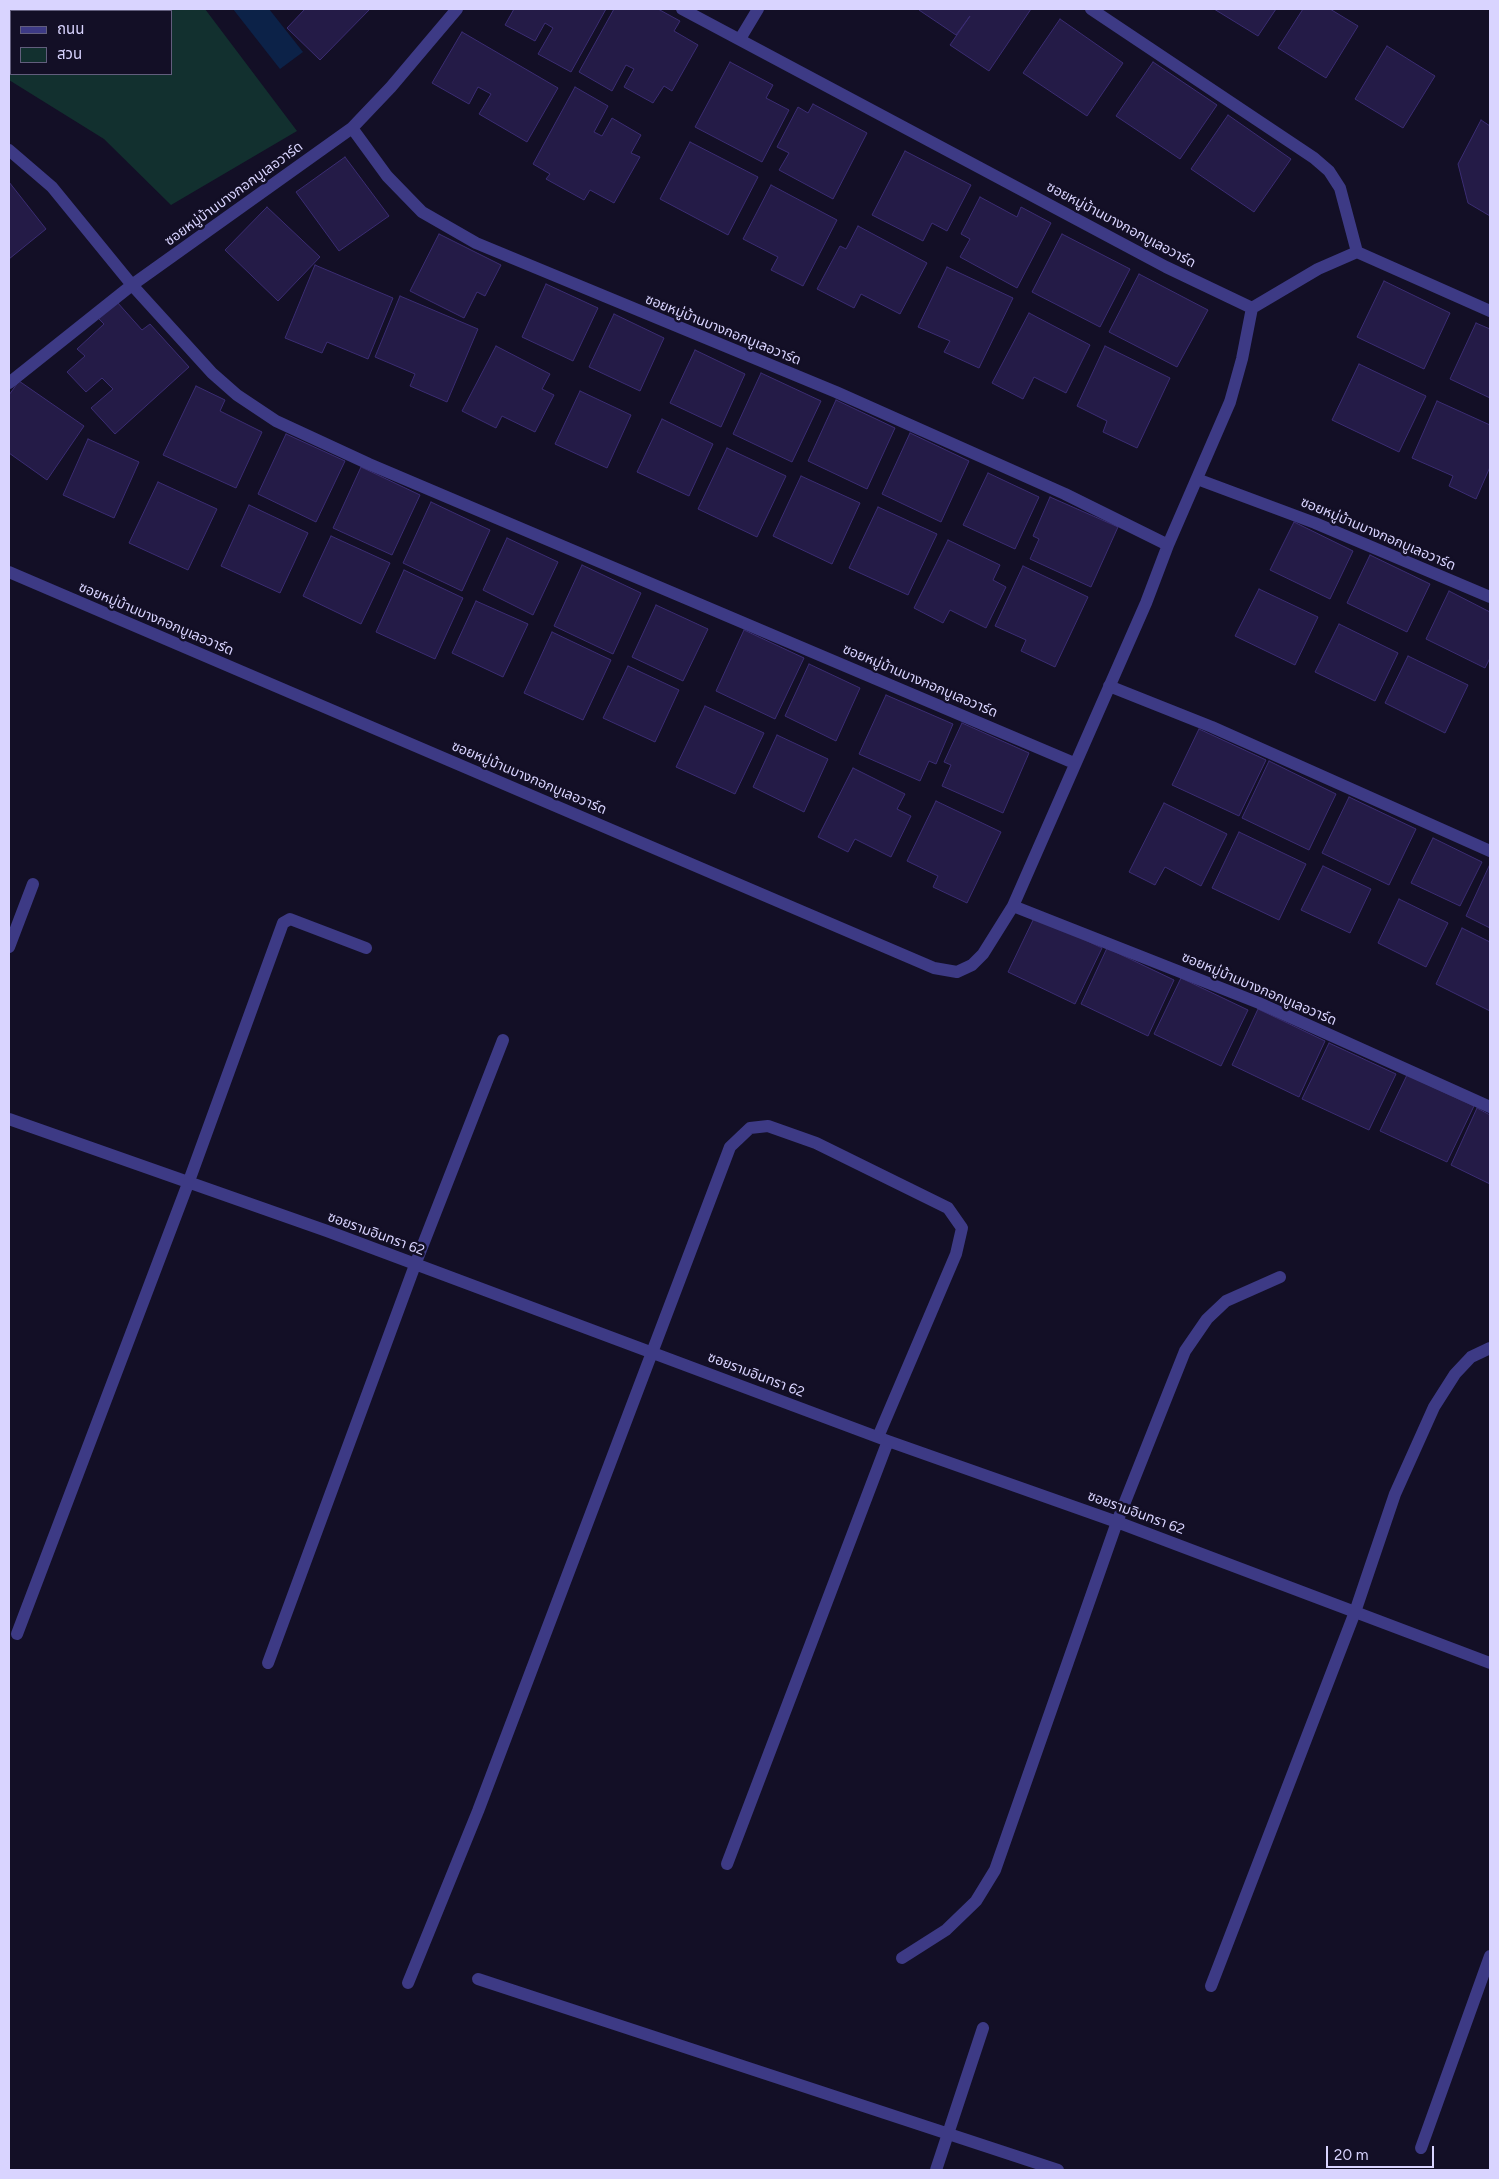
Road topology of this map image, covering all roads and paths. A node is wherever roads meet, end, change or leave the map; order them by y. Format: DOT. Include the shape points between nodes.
graph roads {
  1 [pos="457,9"];
  2 [pos="682,9"];
  3 [pos="758,9"];
  4 [pos="1091,9"];
  5 [pos="740,39"];
  6 [pos="352,128"];
  7 [pos="9,150"];
  8 [pos="1357,252"];
  9 [pos="132,285"];
  10 [pos="1252,308"];
  11 [pos="1490,311"];
  12 [pos="9,383"];
  13 [pos="1197,479"];
  14 [pos="1168,545"];
  15 [pos="9,572"];
  16 [pos="1490,597"];
  17 [pos="1109,686"];
  18 [pos="1074,763"];
  19 [pos="1490,851"];
  20 [pos="33,884"];
  21 [pos="1013,906"];
  22 [pos="9,947"];
  23 [pos="366,948"];
  24 [pos="503,1040"];
  25 [pos="1490,1107"];
  26 [pos="9,1119"];
  27 [pos="188,1181"];
  28 [pos="415,1265"];
  29 [pos="1280,1277"];
  30 [pos="1490,1348"];
  31 [pos="651,1351"];
  32 [pos="883,1439"];
  33 [pos="1117,1522"];
  34 [pos="1355,1612"];
  35 [pos="16,1634"];
  36 [pos="268,1663"];
  37 [pos="1490,1663"];
  38 [pos="727,1864"];
  39 [pos="1490,1956"];
  40 [pos="902,1958"];
  41 [pos="478,1979"];
  42 [pos="408,1983"];
  43 [pos="1211,1986"];
  44 [pos="984,2028"];
  45 [pos="948,2132"];
  46 [pos="1421,2148"];
  47 [pos="936,2170"];
  48 [pos="1058,2170"];
  1 -- 6 [label="street, ซอยหมู่บ้านบางกอกบูเลอวาร์ด" via="397,81"];
  2 -- 5 [label="street, ซอยหมู่บ้านบางกอกบูเลอวาร์ด"];
  3 -- 5 [label="street"];
  4 -- 8 [label="street" via="1329,171 1340,188"];
  5 -- 10 [label="street, ซอยหมู่บ้านบางกอกบูเลอวาร์ด" via="1157,263"];
  6 -- 9 [label="street, ซอยหมู่บ้านบางกอกบูเลอวาร์ด"];
  6 -- 14 [label="street, ซอยหมู่บ้านบางกอกบูเลอวาร์ด" via="387,176 422,212 476,243 836,392 1065,494"];
  7 -- 9 [label="street, ซอยหมู่บ้านบางกอกบูเลอวาร์ด" via="52,187"];
  8 -- 10 [label="street" via="1318,269"];
  8 -- 11 [label="street"];
  9 -- 12 [label="street, ซอยหมู่บ้านบางกอกบูเลอวาร์ด"];
  9 -- 18 [label="street, ซอยหมู่บ้านบางกอกบูเลอวาร์ด" via="212,373 237,395 276,421 369,464"];
  10 -- 13 [label="street, ซอยหมู่บ้านบางกอกบูเลอวาร์ด" via="1230,402"];
  13 -- 14 [label="street, ซอยหมู่บ้านบางกอกบูเลอวาร์ด"];
  13 -- 16 [label="street, ซอยหมู่บ้านบางกอกบูเลอวาร์ด" via="1315,523"];
  14 -- 17 [label="street, ซอยหมู่บ้านบางกอกบูเลอวาร์ด"];
  15 -- 21 [label="street, ซอยหมู่บ้านบางกอกบูเลอวาร์ด" via="934,968 957,972 972,965 983,954"];
  17 -- 18 [label="street, ซอยหมู่บ้านบางกอกบูเลอวาร์ด"];
  17 -- 19 [label="street" via="1212,727"];
  18 -- 21 [label="street, ซอยหมู่บ้านบางกอกบูเลอวาร์ด"];
  20 -- 22 [label="street"];
  21 -- 25 [label="street, ซอยหมู่บ้านบางกอกบูเลอวาร์ด" via="1259,1003"];
  23 -- 27 [label="street" via="290,919 283,924"];
  24 -- 28 [label="street"];
  26 -- 27 [label="street, ซอยรามอินทรา 62"];
  27 -- 28 [label="street, ซอยรามอินทรา 62"];
  27 -- 35 [label="street"];
  28 -- 31 [label="street, ซอยรามอินทรา 62"];
  28 -- 36 [label="street"];
  29 -- 33 [label="street" via="1226,1301 1206,1319 1186,1351"];
  30 -- 34 [label="street" via="1471,1357 1455,1374 1434,1408 1395,1494"];
  31 -- 32 [label="street, ซอยรามอินทรา 62"];
  31 -- 32 [label="street" via="730,1147 750,1128 768,1126 816,1143 948,1208 962,1228 956,1254"];
  31 -- 42 [label="street" via="478,1811"];
  32 -- 33 [label="street, ซอยรามอินทรา 62"];
  32 -- 38 [label="street"];
  33 -- 34 [label="street, ซอยรามอินทรา 62"];
  33 -- 40 [label="street" via="995,1870 976,1900 946,1930"];
  34 -- 37 [label="street, ซอยรามอินทรา 62"];
  34 -- 43 [label="street"];
  39 -- 46 [label="street"];
  41 -- 45 [label="street"];
  44 -- 45 [label="street"];
  45 -- 47 [label="street"];
  45 -- 48 [label="street"];
}
